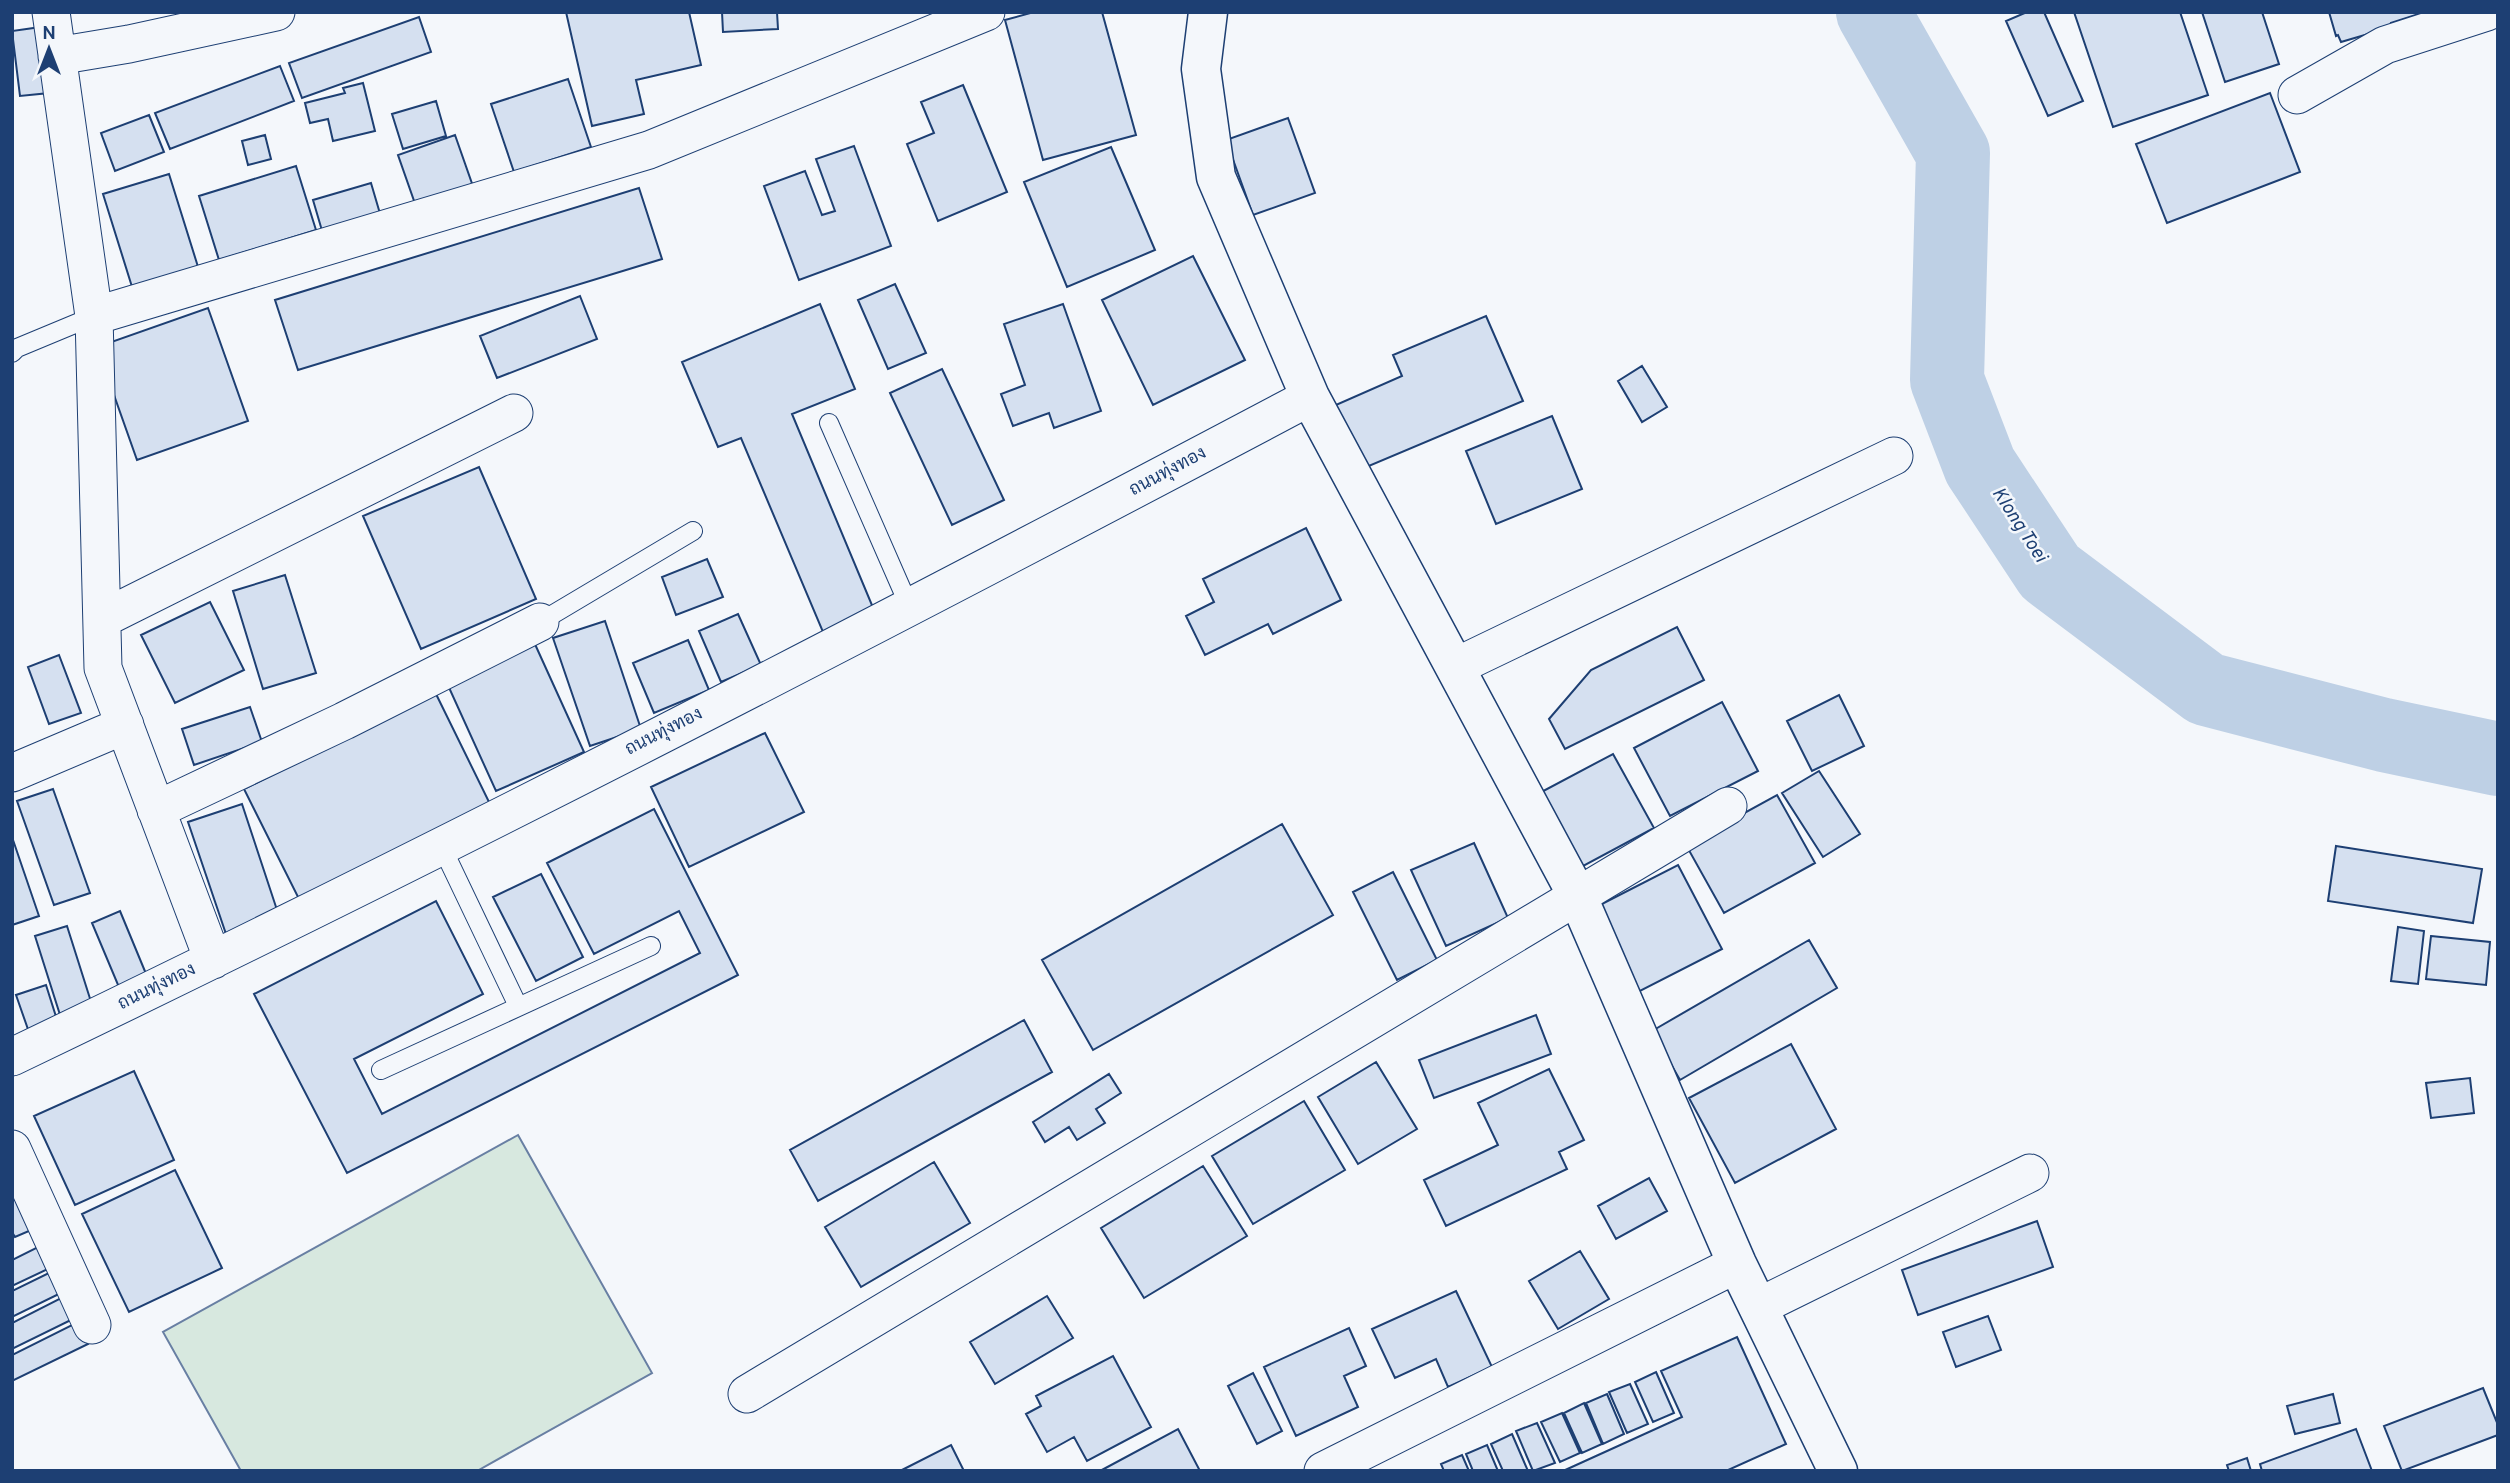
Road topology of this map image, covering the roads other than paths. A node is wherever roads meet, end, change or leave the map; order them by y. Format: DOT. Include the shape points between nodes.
graph roads {
  1 [pos="51,12"];
  2 [pos="276,12"];
  3 [pos="986,12"];
  4 [pos="1208,12"];
  5 [pos="2487,12"];
  6 [pos="57,56"];
  7 [pos="2297,95"];
  8 [pos="94,316"];
  9 [pos="12,353"];
  10 [pos="1310,397"];
  11 [pos="514,413"];
  12 [pos="829,423"];
  13 [pos="1894,456"];
  14 [pos="693,531"];
  15 [pos="910,608"];
  16 [pos="102,619"];
  17 [pos="540,622"];
  18 [pos="1455,667"];
  19 [pos="125,725"];
  20 [pos="12,773"];
  21 [pos="1728,806"];
  22 [pos="156,810"];
  23 [pos="441,845"];
  24 [pos="1577,895"];
  25 [pos="651,946"];
  26 [pos="213,961"];
  27 [pos="518,1006"];
  28 [pos="12,1056"];
  29 [pos="381,1070"];
  30 [pos="12,1149"];
  31 [pos="2030,1173"];
  32 [pos="1737,1264"];
  33 [pos="1758,1307"];
  34 [pos="92,1325"];
  35 [pos="747,1394"];
  36 [pos="1323,1471"];
  37 [pos="1838,1471"];
  1 -- 6 [label="street"];
  2 -- 6 [label="street"];
  3 -- 8 [label="street" via="649,150"];
  4 -- 10 [label="street" via="1201,69 1216,177"];
  5 -- 7 [label="street" via="2385,45"];
  6 -- 8 [label="street"];
  8 -- 9 [label="lane"];
  8 -- 16 [label="street"];
  10 -- 15 [label="street, ถนนทุ่งทอง"];
  10 -- 18 [label="street"];
  11 -- 16 [label="street"];
  12 -- 15 [label="lane"];
  13 -- 18 [label="street"];
  14 -- 17 [label="lane"];
  15 -- 23 [label="street, ถนนทุ่งทอง"];
  16 -- 19 [label="street" via="103,668"];
  17 -- 22 [label="street"];
  18 -- 24 [label="street"];
  19 -- 20 [label="street"];
  19 -- 22 [label="street"];
  21 -- 24 [label="street"];
  22 -- 26 [label="street"];
  23 -- 26 [label="street, ถนนทุ่งทอง"];
  23 -- 27 [label="lane"];
  24 -- 32 [label="street"];
  24 -- 35 [label="street"];
  25 -- 27 [label="lane"];
  26 -- 28 [label="street, ถนนทุ่งทอง"];
  27 -- 29 [label="lane"];
  30 -- 34 [label="street"];
  31 -- 33 [label="street"];
  32 -- 33 [label="street"];
  32 -- 36 [label="street"];
  33 -- 37 [label="street"];
}
